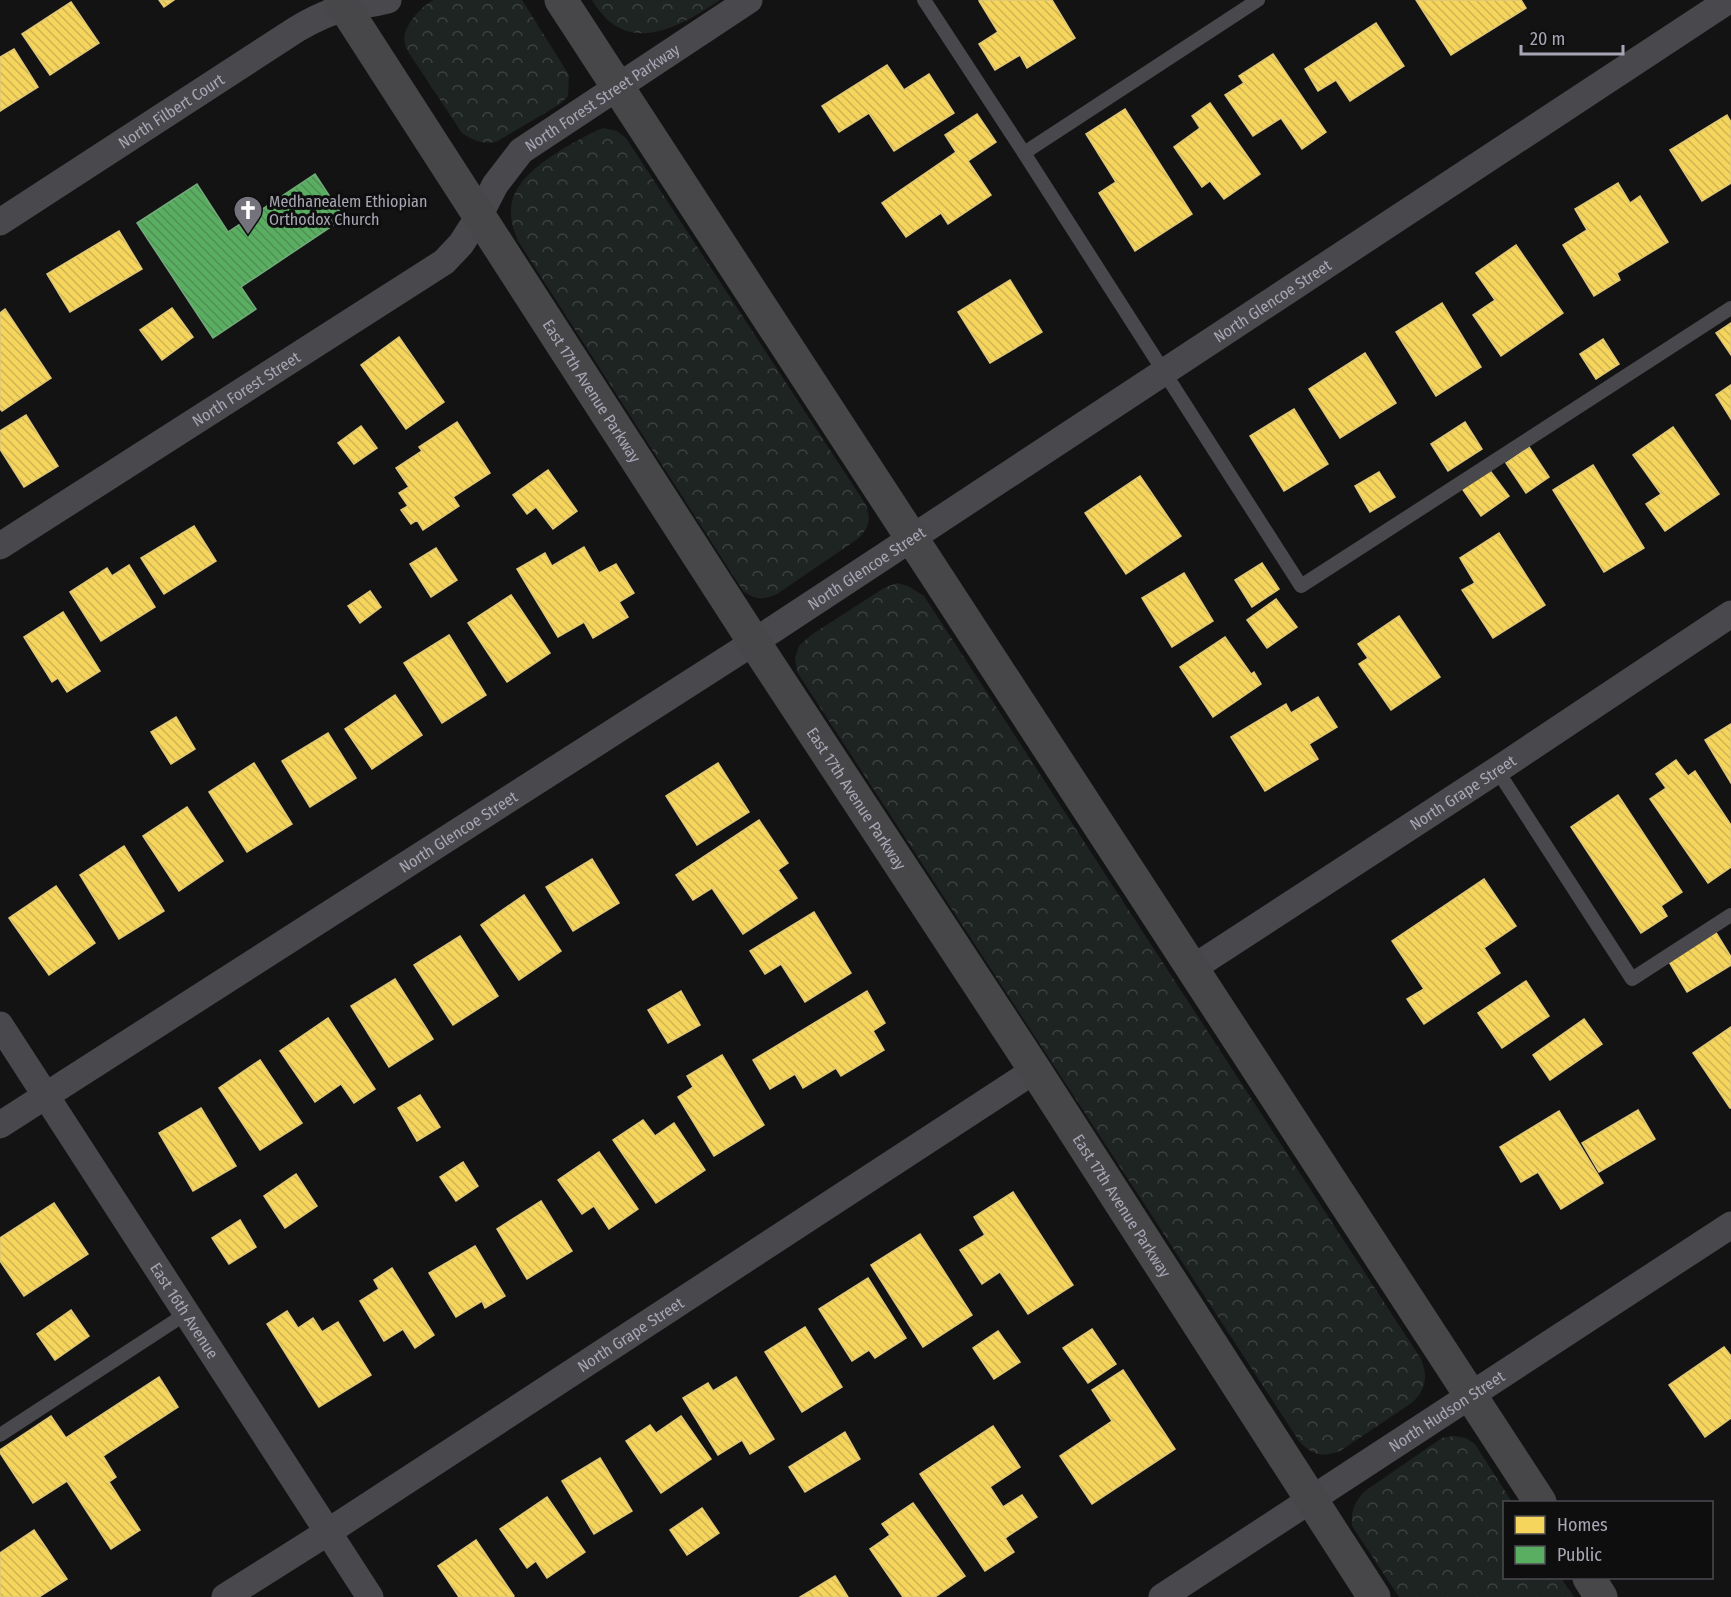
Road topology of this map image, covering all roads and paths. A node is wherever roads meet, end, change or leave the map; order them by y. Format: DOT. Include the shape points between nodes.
graph roads {
  1 [pos="388,0"];
  2 [pos="561,0"];
  3 [pos="749,0"];
  4 [pos="924,0"];
  5 [pos="1258,0"];
  6 [pos="1729,0"];
  7 [pos="342,4"];
  8 [pos="617,87"];
  9 [pos="1024,153"];
  10 [pos="479,216"];
  11 [pos="0,222"];
  12 [pos="1731,308"];
  13 [pos="1163,371"];
  14 [pos="910,537"];
  15 [pos="0,546"];
  16 [pos="1731,614"];
  17 [pos="754,642"];
  18 [pos="1497,770"];
  19 [pos="1731,915"];
  20 [pos="1193,968"];
  21 [pos="0,1025"];
  22 [pos="1035,1070"];
  23 [pos="46,1095"];
  24 [pos="0,1125"];
  25 [pos="1731,1225"];
  26 [pos="186,1313"];
  27 [pos="1471,1395"];
  28 [pos="0,1435"];
  29 [pos="1311,1500"];
  30 [pos="1539,1501"];
  31 [pos="328,1532"];
  32 [pos="1589,1579"];
  33 [pos="225,1597"];
  34 [pos="370,1597"];
  35 [pos="1162,1597"];
  36 [pos="1374,1597"];
  37 [pos="1601,1597"];
  1 -- 7 [label="street, North Filbert Court" via="372,5"];
  2 -- 8 [label="main road"];
  3 -- 8 [label="street, North Forest Street Parkway"];
  4 -- 9 [label="lane"];
  5 -- 9 [label="lane"];
  6 -- 13 [label="street, North Glencoe Street"];
  7 -- 10 [label="main road, East 17th Avenue Parkway"];
  7 -- 11 [label="street, North Filbert Court" via="297,29"];
  8 -- 10 [label="street, North Forest Street Parkway" via="521,151 495,185"];
  8 -- 14 [label="main road"];
  9 -- 13 [label="lane"];
  10 -- 15 [label="street, North Forest Street" via="444,262"];
  10 -- 17 [label="main road, East 17th Avenue Parkway"];
  12 -- 13 [label="lane" via="1301,586"];
  13 -- 14 [label="street, North Glencoe Street"];
  14 -- 17 [label="street, North Glencoe Street"];
  14 -- 20 [label="main road"];
  16 -- 18 [label="street, North Grape Street"];
  17 -- 22 [label="main road, East 17th Avenue Parkway"];
  17 -- 23 [label="street, North Glencoe Street"];
  18 -- 19 [label="lane" via="1632,979"];
  18 -- 20 [label="street, North Grape Street"];
  20 -- 27 [label="main road"];
  21 -- 23 [label="street, East 16th Avenue"];
  22 -- 29 [label="main road, East 17th Avenue Parkway"];
  22 -- 31 [label="street, North Grape Street"];
  23 -- 24 [label="street, North Glencoe Street"];
  23 -- 26 [label="street, East 16th Avenue"];
  25 -- 27 [label="street, North Hudson Street"];
  26 -- 28 [label="lane"];
  26 -- 31 [label="street, East 16th Avenue"];
  27 -- 29 [label="street, North Hudson Street"];
  27 -- 30 [label="main road"];
  29 -- 35 [label="street, North Hudson Street"];
  29 -- 36 [label="main road, East 17th Avenue Parkway"];
  31 -- 33 [label="street, North Grape Street"];
  31 -- 34 [label="street, East 16th Avenue"];
  32 -- 37 [label="main road"];
}
